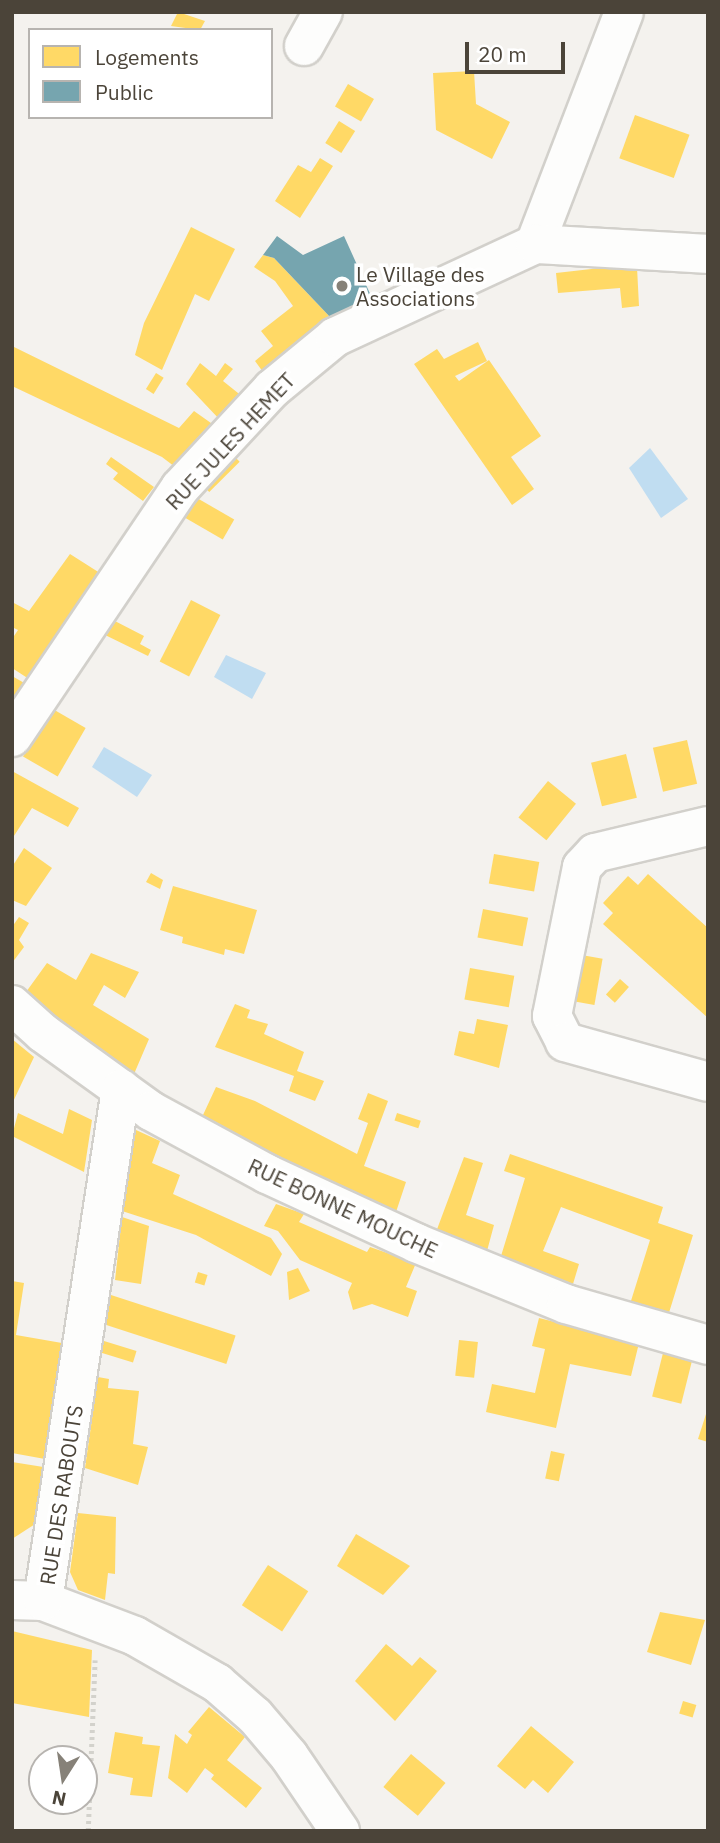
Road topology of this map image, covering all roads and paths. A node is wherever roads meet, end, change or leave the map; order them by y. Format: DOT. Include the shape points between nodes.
graph roads {
  1 [pos="323,12"];
  2 [pos="624,12"];
  3 [pos="304,47"];
  4 [pos="535,244"];
  5 [pos="708,254"];
  6 [pos="12,737"];
  7 [pos="708,827"];
  8 [pos="12,1005"];
  9 [pos="708,1082"];
  10 [pos="121,1089"];
  11 [pos="708,1345"];
  12 [pos="27,1600"];
  13 [pos="97,1622"];
  14 [pos="89,1831"];
  15 [pos="340,1831"];
  1 -- 3 [label="street"];
  2 -- 4 [label="street"];
  4 -- 5 [label="street"];
  4 -- 6 [label="street, RUE JULES HEMET" via="335,337 272,389 180,488"];
  7 -- 9 [label="street" via="595,853 582,867 552,1016 565,1042"];
  8 -- 10 [label="street, RUE BONNE MOUCHE"];
  10 -- 11 [label="street, RUE BONNE MOUCHE" via="151,1111 267,1174 416,1243 565,1304"];
  10 -- 12 [label="street, RUE DES RABOUTS" via="53,1555"];
  12 -- 13 [label="street, RUE DES RABOUTS"];
  13 -- 14 [label="path"];
  13 -- 15 [label="street, RUE DES RABOUTS" via="135,1636 217,1683 255,1716 289,1756"];
}
